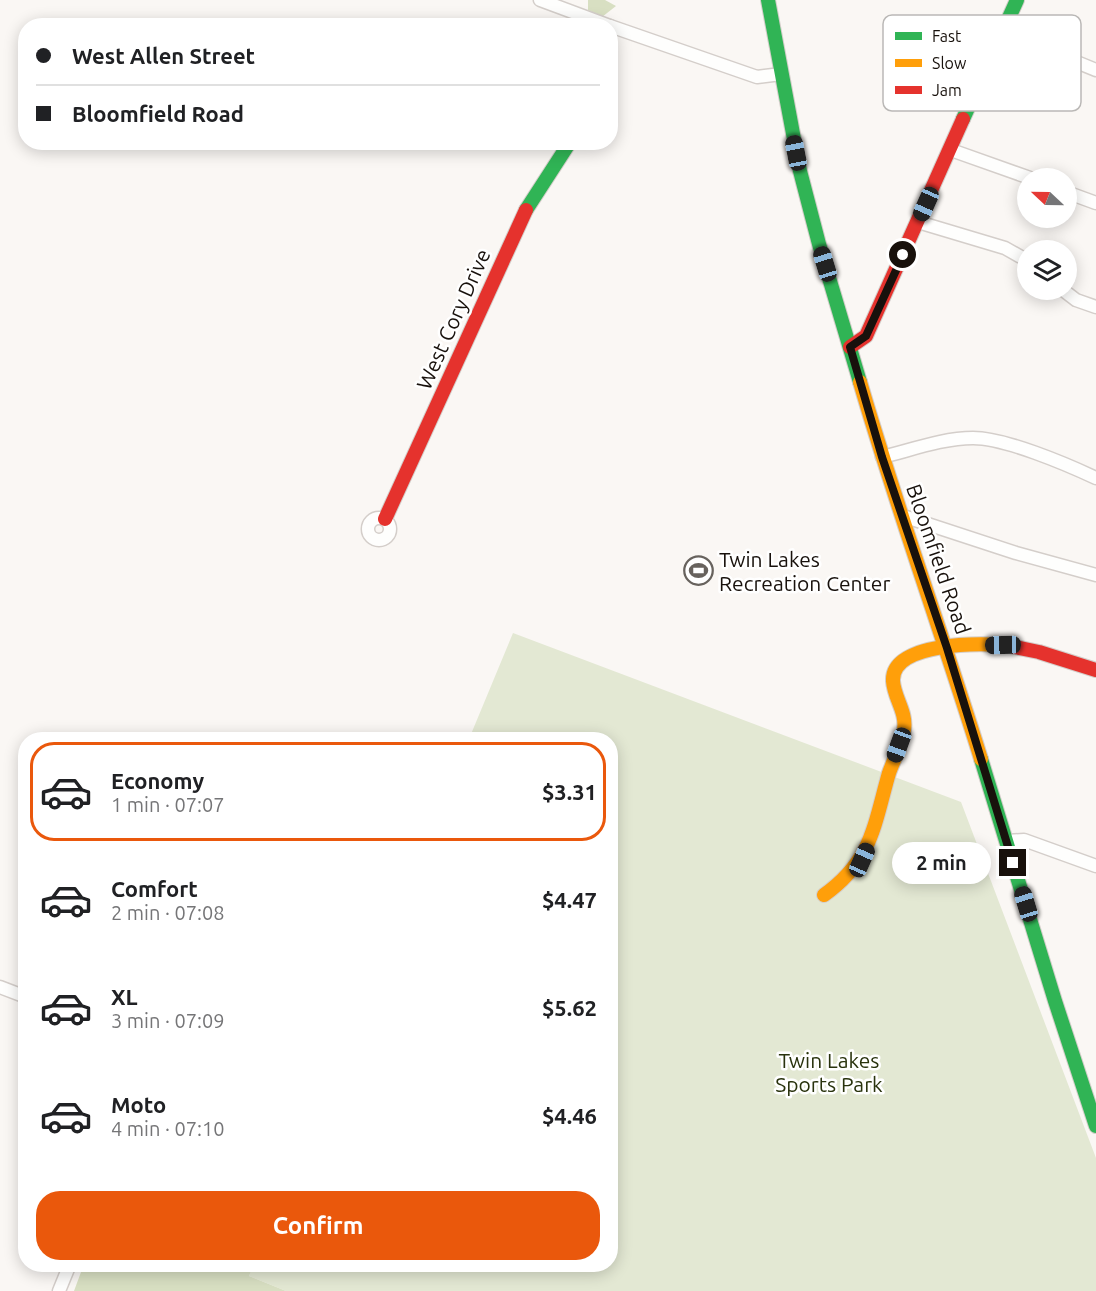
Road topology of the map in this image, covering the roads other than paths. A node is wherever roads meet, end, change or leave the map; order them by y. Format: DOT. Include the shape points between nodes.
graph roads {
  1 [pos="540,0"];
  2 [pos="768,0"];
  3 [pos="1017,0"];
  4 [pos="1010,15"];
  5 [pos="588,18"];
  6 [pos="618,29"];
  7 [pos="1081,64"];
  8 [pos="1096,70"];
  9 [pos="781,74"];
  10 [pos="968,111"];
  11 [pos="565,150"];
  12 [pos="951,150"];
  13 [pos="1017,173"];
  14 [pos="1077,196"];
  15 [pos="1096,203"];
  16 [pos="918,222"];
  17 [pos="1017,255"];
  18 [pos="1076,300"];
  19 [pos="1096,308"];
  20 [pos="850,347"];
  21 [pos="882,457"];
  22 [pos="1096,478"];
  23 [pos="903,516"];
  24 [pos="385,519"];
  25 [pos="1096,575"];
  26 [pos="947,648"];
  27 [pos="1096,670"];
  28 [pos="1006,841"];
  29 [pos="1096,866"];
  30 [pos="824,895"];
  31 [pos="0,987"];
  32 [pos="18,994"];
  33 [pos="1096,1126"];
  34 [pos="67,1272"];
  35 [pos="59,1291"];
  1 -- 5 [label="street"];
  2 -- 9 [label="street, Bloomfield Road"];
  3 -- 4 [label="street"];
  6 -- 9 [label="street" via="757,77"];
  7 -- 8 [label="street"];
  9 -- 20 [label="street, Bloomfield Road" via="800,171"];
  10 -- 12 [label="street"];
  11 -- 24 [label="street, West Cory Drive" via="526,207"];
  12 -- 13 [label="street"];
  12 -- 16 [label="street"];
  14 -- 15 [label="street"];
  16 -- 17 [label="street"];
  16 -- 20 [label="street" via="866,336"];
  18 -- 19 [label="street"];
  20 -- 21 [label="street, Bloomfield Road"];
  21 -- 22 [label="street" via="945,442 980,439 1055,460"];
  21 -- 23 [label="street, Bloomfield Road"];
  23 -- 25 [label="street"];
  23 -- 26 [label="street, Bloomfield Road"];
  26 -- 27 [label="street" via="1003,645"];
  26 -- 28 [label="street, Bloomfield Road"];
  26 -- 30 [label="street" via="910,655 896,668 893,684 905,727 872,836 850,876"];
  28 -- 29 [label="street" via="1024,840"];
  28 -- 33 [label="street, Bloomfield Road"];
  31 -- 32 [label="street"];
  34 -- 35 [label="street"];
}
